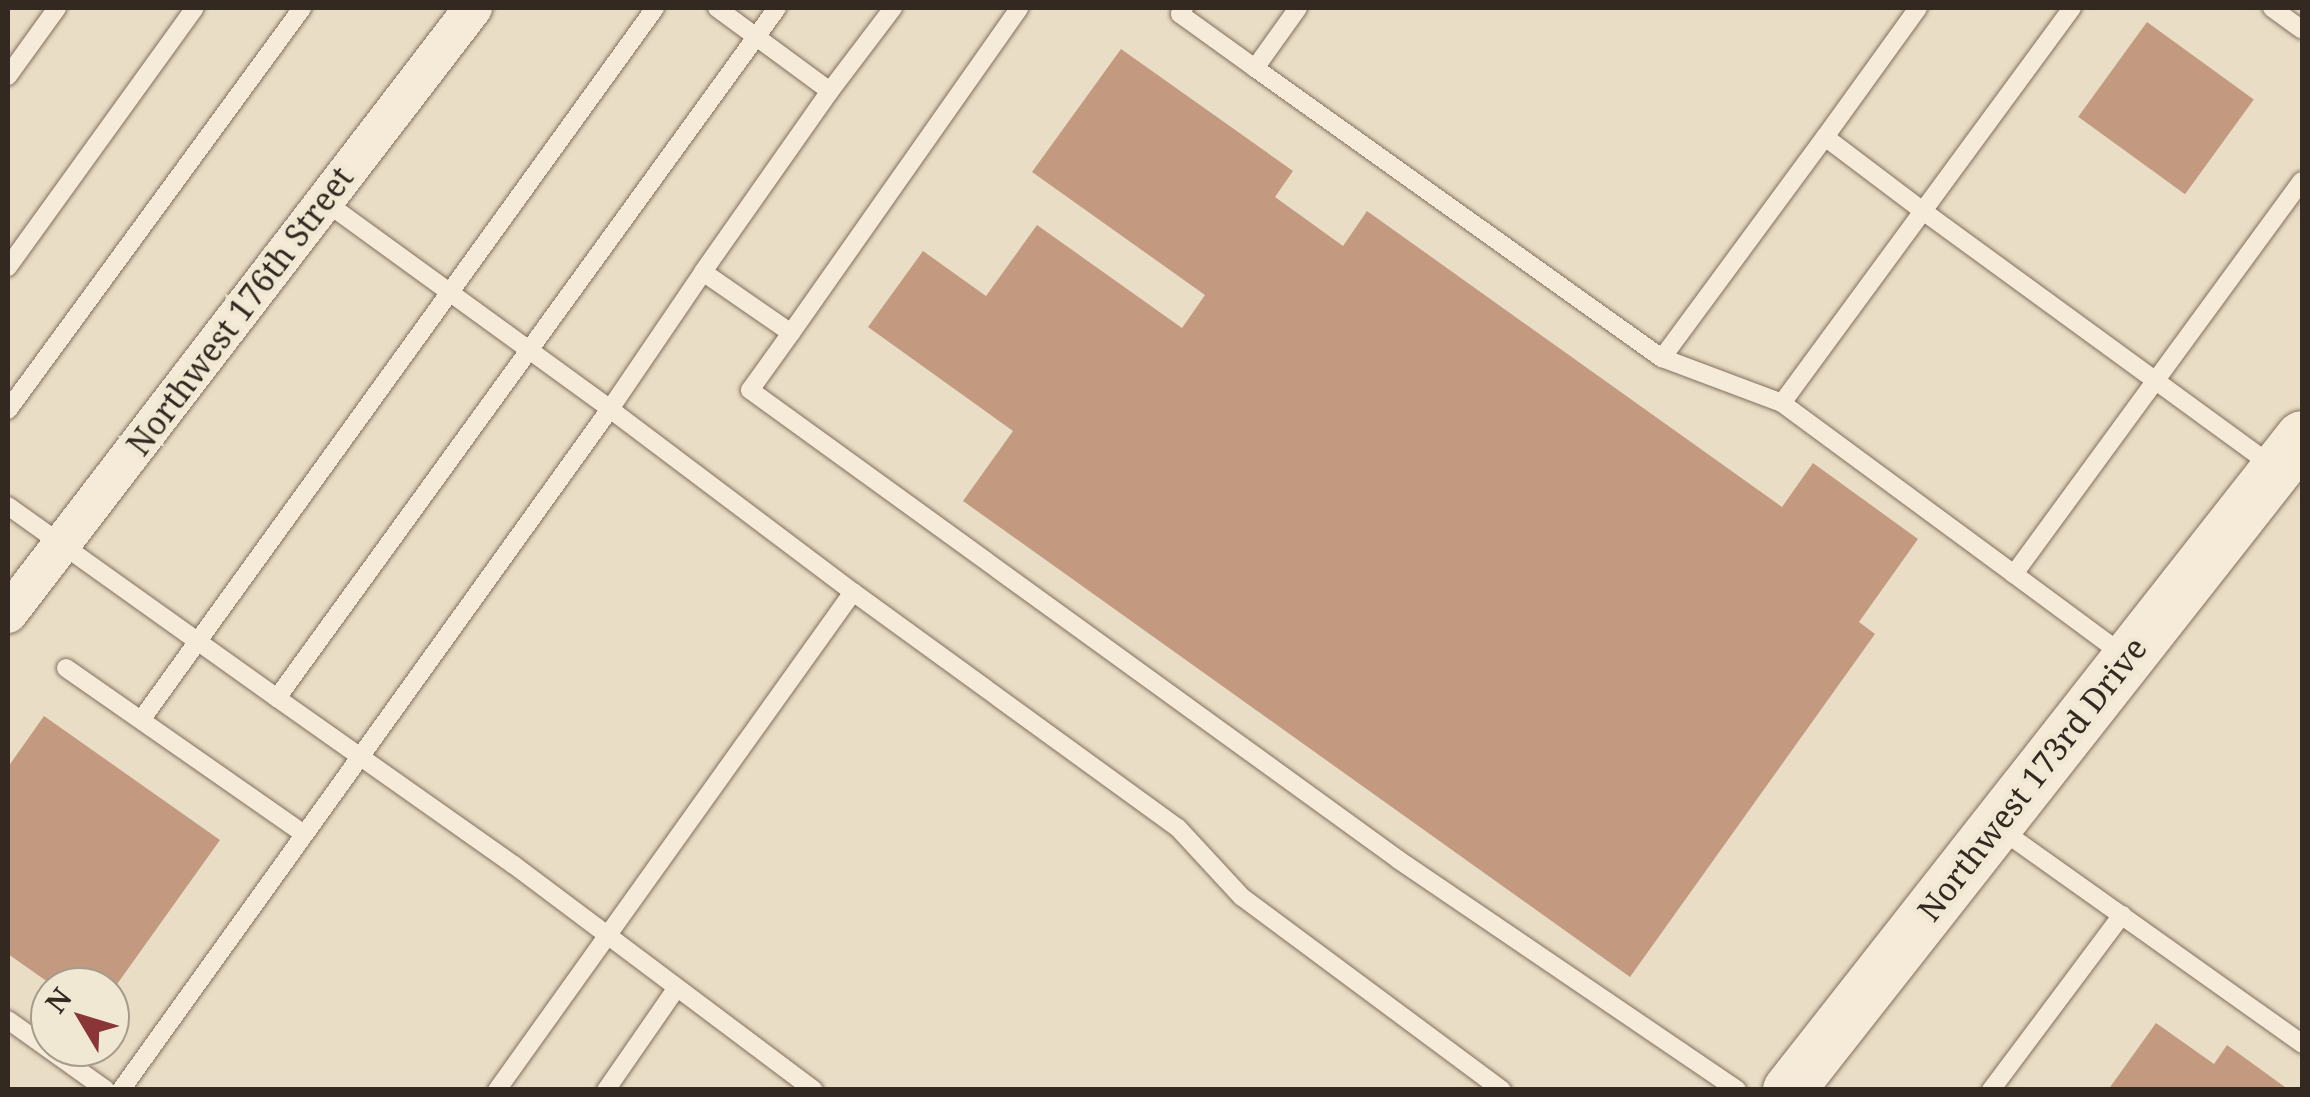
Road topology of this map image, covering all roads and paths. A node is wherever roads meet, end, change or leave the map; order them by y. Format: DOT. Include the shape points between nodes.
graph roads {
  1 [pos="57,8"];
  2 [pos="195,8"];
  3 [pos="302,8"];
  4 [pos="473,8"];
  5 [pos="655,8"];
  6 [pos="717,8"];
  7 [pos="777,8"];
  8 [pos="893,8"];
  9 [pos="1019,8"];
  10 [pos="1298,8"];
  11 [pos="1918,8"];
  12 [pos="2072,8"];
  13 [pos="2272,8"];
  14 [pos="1178,10"];
  15 [pos="2302,30"];
  16 [pos="756,36"];
  17 [pos="1255,68"];
  18 [pos="8,76"];
  19 [pos="830,91"];
  20 [pos="1825,137"];
  21 [pos="2302,180"];
  22 [pos="324,201"];
  23 [pos="1923,211"];
  24 [pos="8,267"];
  25 [pos="703,272"];
  26 [pos="450,289"];
  27 [pos="792,333"];
  28 [pos="531,346"];
  29 [pos="1662,358"];
  30 [pos="2156,381"];
  31 [pos="1782,404"];
  32 [pos="610,409"];
  33 [pos="8,410"];
  34 [pos="2302,426"];
  35 [pos="2289,453"];
  36 [pos="8,506"];
  37 [pos="63,542"];
  38 [pos="2014,574"];
  39 [pos="853,592"];
  40 [pos="8,614"];
  41 [pos="197,639"];
  42 [pos="2126,658"];
  43 [pos="66,668"];
  44 [pos="277,698"];
  45 [pos="141,720"];
  46 [pos="360,756"];
  47 [pos="1996,825"];
  48 [pos="304,834"];
  49 [pos="2122,915"];
  50 [pos="606,937"];
  51 [pos="676,988"];
  52 [pos="8,1020"];
  53 [pos="2302,1044"];
  54 [pos="106,1090"];
  55 [pos="121,1090"];
  56 [pos="497,1090"];
  57 [pos="606,1090"];
  58 [pos="814,1090"];
  59 [pos="1502,1090"];
  60 [pos="1737,1090"];
  61 [pos="1788,1090"];
  62 [pos="1991,1090"];
  1 -- 18 [label="lane"];
  2 -- 24 [label="lane"];
  3 -- 33 [label="lane"];
  4 -- 22 [label="street, Northwest 176th Street"];
  5 -- 26 [label="lane"];
  6 -- 16 [label="lane"];
  7 -- 16 [label="lane"];
  8 -- 19 [label="lane"];
  9 -- 27 [label="lane"];
  10 -- 17 [label="lane"];
  11 -- 20 [label="lane"];
  12 -- 23 [label="lane"];
  13 -- 15 [label="lane"];
  14 -- 17 [label="lane"];
  16 -- 19 [label="lane"];
  16 -- 28 [label="lane"];
  17 -- 29 [label="lane"];
  19 -- 25 [label="lane"];
  20 -- 23 [label="lane"];
  20 -- 29 [label="lane"];
  21 -- 30 [label="lane"];
  22 -- 26 [label="lane"];
  22 -- 37 [label="street, Northwest 176th Street"];
  23 -- 30 [label="lane"];
  23 -- 31 [label="lane"];
  25 -- 27 [label="lane"];
  25 -- 32 [label="lane"];
  26 -- 28 [label="lane"];
  26 -- 41 [label="lane"];
  27 -- 60 [label="lane" via="750,390 1398,860"];
  28 -- 32 [label="lane"];
  28 -- 44 [label="lane"];
  29 -- 31 [label="lane"];
  30 -- 35 [label="lane"];
  30 -- 38 [label="lane"];
  31 -- 38 [label="lane"];
  32 -- 39 [label="lane"];
  32 -- 46 [label="lane"];
  34 -- 35 [label="street, Northwest 173rd Drive"];
  35 -- 42 [label="street, Northwest 173rd Drive"];
  36 -- 37 [label="lane"];
  37 -- 40 [label="street, Northwest 176th Street"];
  37 -- 41 [label="lane"];
  38 -- 42 [label="lane"];
  39 -- 50 [label="lane"];
  39 -- 59 [label="lane" via="1178,828 1242,896"];
  41 -- 44 [label="lane"];
  41 -- 45 [label="lane"];
  42 -- 47 [label="street, Northwest 173rd Drive"];
  43 -- 45 [label="lane"];
  44 -- 46 [label="lane"];
  45 -- 48 [label="lane"];
  46 -- 48 [label="lane"];
  46 -- 50 [label="lane"];
  47 -- 49 [label="lane"];
  47 -- 61 [label="street, Northwest 173rd Drive"];
  48 -- 55 [label="lane"];
  49 -- 53 [label="lane"];
  49 -- 62 [label="lane"];
  50 -- 51 [label="lane"];
  50 -- 56 [label="lane"];
  51 -- 57 [label="lane"];
  51 -- 58 [label="lane"];
  52 -- 54 [label="lane"];
}
